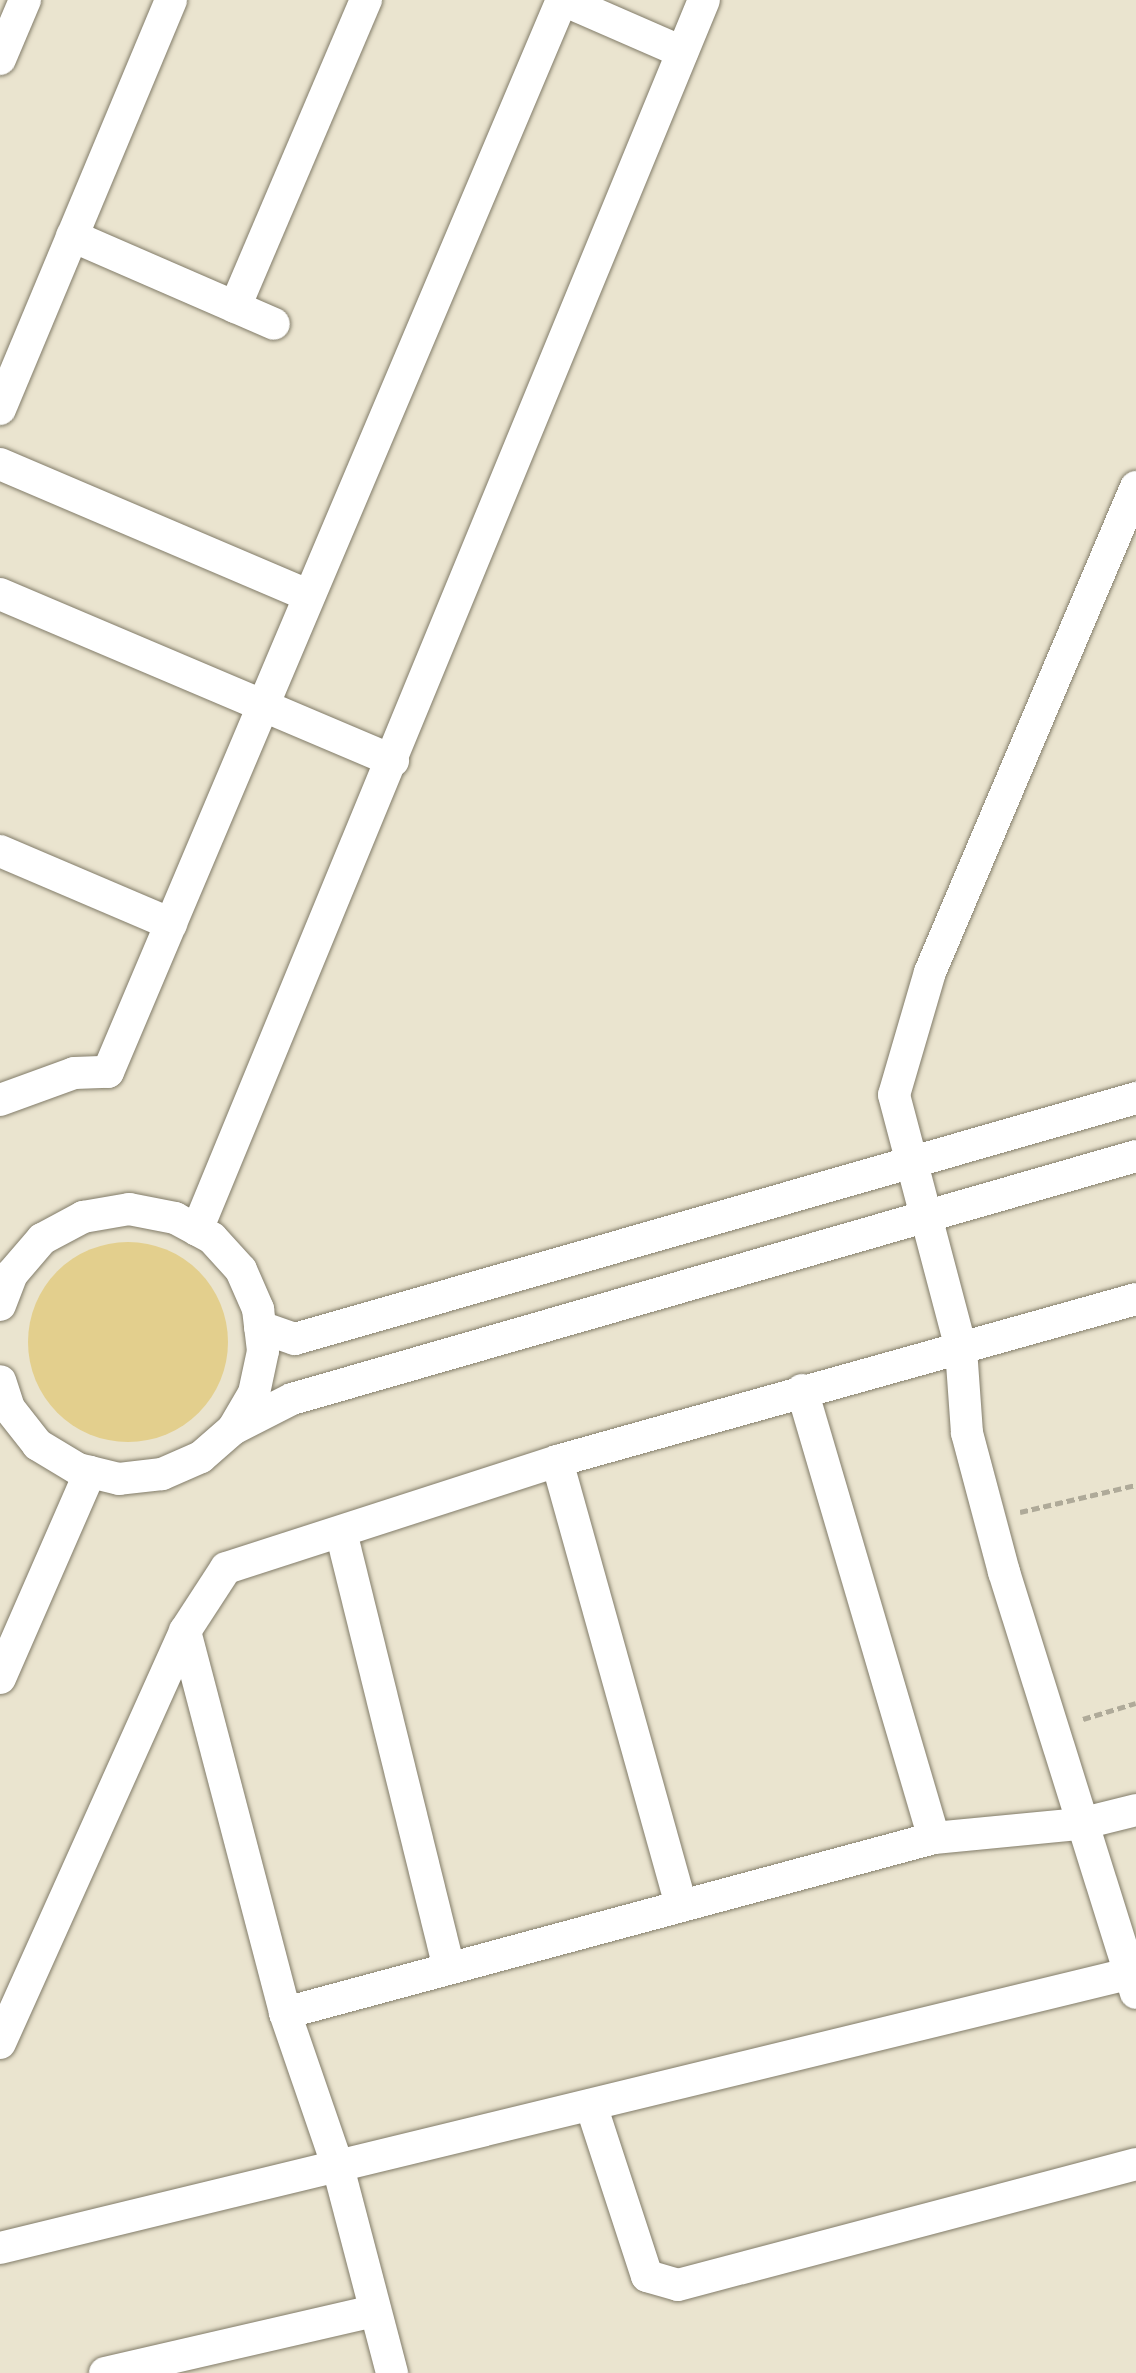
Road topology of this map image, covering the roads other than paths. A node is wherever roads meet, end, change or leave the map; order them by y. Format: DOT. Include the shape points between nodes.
graph roads {
  1 [pos="25,0"];
  2 [pos="171,0"];
  3 [pos="366,0"];
  4 [pos="562,0"];
  5 [pos="704,0"];
  6 [pos="682,52"];
  7 [pos="0,59"];
  8 [pos="72,236"];
  9 [pos="235,307"];
  10 [pos="274,324"];
  11 [pos="0,409"];
  12 [pos="0,464"];
  13 [pos="1136,487"];
  14 [pos="0,594"];
  15 [pos="309,596"];
  16 [pos="262,706"];
  17 [pos="393,761"];
  18 [pos="0,851"];
  19 [pos="171,924"];
  20 [pos="1136,1098"];
  21 [pos="0,1100"];
  22 [pos="1136,1156"];
  23 [pos="908,1163"];
  24 [pos="924,1217"];
  25 [pos="197,1230"];
  26 [pos="42,1239"];
  27 [pos="0,1246"];
  28 [pos="1136,1299"];
  29 [pos="0,1305"];
  30 [pos="260,1327"];
  31 [pos="961,1349"];
  32 [pos="0,1381"];
  33 [pos="802,1390"];
  34 [pos="233,1429"];
  35 [pos="557,1461"];
  36 [pos="90,1472"];
  37 [pos="341,1532"];
  38 [pos="185,1631"];
  39 [pos="0,1678"];
  40 [pos="1136,1810"];
  41 [pos="1080,1824"];
  42 [pos="934,1838"];
  43 [pos="680,1902"];
  44 [pos="449,1967"];
  45 [pos="1134,1979"];
  46 [pos="285,2013"];
  47 [pos="0,2043"];
  48 [pos="591,2105"];
  49 [pos="1136,2164"];
  50 [pos="338,2167"];
  51 [pos="0,2248"];
  52 [pos="373,2311"];
  53 [pos="105,2373"];
  54 [pos="392,2373"];
  1 -- 7 [label="street"];
  2 -- 8 [label="street"];
  3 -- 9 [label="street"];
  4 -- 6 [label="street"];
  4 -- 15 [label="street"];
  5 -- 6 [label="street"];
  6 -- 17 [label="street"];
  8 -- 9 [label="street"];
  8 -- 11 [label="street"];
  9 -- 10 [label="street"];
  12 -- 15 [label="street"];
  13 -- 23 [label="street" via="930,972 894,1095"];
  14 -- 16 [label="street"];
  15 -- 16 [label="street"];
  16 -- 17 [label="street"];
  16 -- 19 [label="street"];
  17 -- 25 [label="street"];
  18 -- 19 [label="street"];
  19 -- 21 [label="street" via="108,1072 74,1073"];
  20 -- 23 [label="street"];
  22 -- 24 [label="street"];
  23 -- 24 [label="street"];
  23 -- 30 [label="street" via="295,1339"];
  24 -- 31 [label="street"];
  24 -- 34 [label="street" via="292,1399"];
  25 -- 26 [label="street" via="129,1209 83,1217"];
  25 -- 30 [label="street" via="241,1270"];
  26 -- 27 [label="street"];
  26 -- 29 [label="street" via="12,1274"];
  28 -- 31 [label="street"];
  30 -- 34 [label="street" via="254,1393"];
  31 -- 33 [label="street"];
  31 -- 41 [label="street" via="967,1433"];
  32 -- 36 [label="street" via="9,1408 38,1445"];
  33 -- 35 [label="street"];
  33 -- 42 [label="street"];
  34 -- 36 [label="street" via="201,1457 162,1474 119,1479"];
  35 -- 37 [label="street"];
  35 -- 43 [label="street"];
  36 -- 39 [label="street"];
  37 -- 38 [label="street" via="226,1568"];
  37 -- 44 [label="street"];
  38 -- 46 [label="street"];
  38 -- 47 [label="street"];
  40 -- 41 [label="street"];
  41 -- 42 [label="street"];
  41 -- 45 [label="street"];
  42 -- 43 [label="street"];
  43 -- 44 [label="street"];
  44 -- 46 [label="street"];
  45 -- 48 [label="street"];
  46 -- 50 [label="street"];
  48 -- 49 [label="street" via="647,2276 678,2285"];
  48 -- 50 [label="street"];
  50 -- 51 [label="street"];
  50 -- 52 [label="street"];
  52 -- 53 [label="street"];
  52 -- 54 [label="street"];
}
